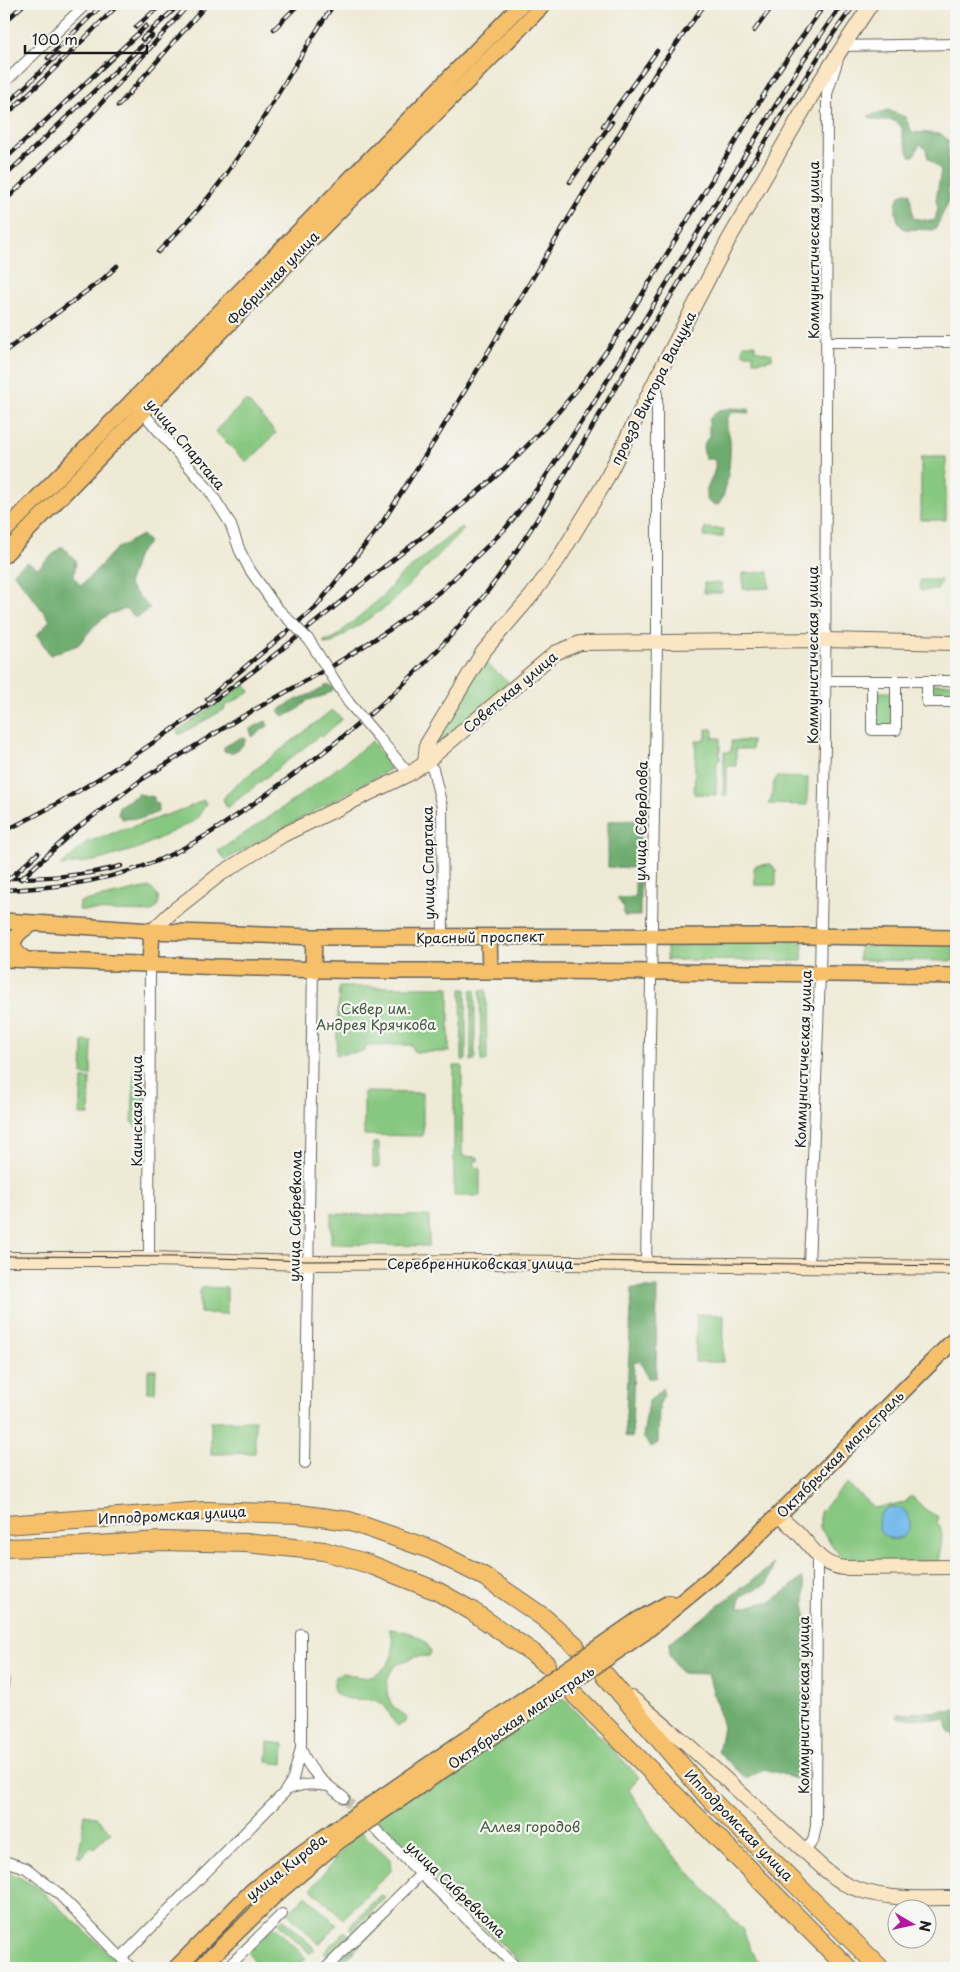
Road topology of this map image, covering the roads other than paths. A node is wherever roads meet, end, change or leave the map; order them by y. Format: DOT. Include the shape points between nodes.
graph roads {
  1 [pos="86,4"];
  2 [pos="522,4"];
  3 [pos="544,4"];
  4 [pos="871,4"];
  5 [pos="956,44"];
  6 [pos="842,46"];
  7 [pos="4,83"];
  8 [pos="826,342"];
  9 [pos="956,342"];
  10 [pos="657,377"];
  11 [pos="138,407"];
  12 [pos="4,532"];
  13 [pos="4,555"];
  14 [pos="825,640"];
  15 [pos="657,642"];
  16 [pos="956,643"];
  17 [pos="825,681"];
  18 [pos="872,681"];
  19 [pos="896,681"];
  20 [pos="927,681"];
  21 [pos="956,681"];
  22 [pos="956,702"];
  23 [pos="424,763"];
  24 [pos="409,774"];
  25 [pos="4,921"];
  26 [pos="35,923"];
  27 [pos="152,931"];
  28 [pos="821,936"];
  29 [pos="314,937"];
  30 [pos="443,937"];
  31 [pos="490,937"];
  32 [pos="653,938"];
  33 [pos="956,938"];
  34 [pos="4,959"];
  35 [pos="27,960"];
  36 [pos="150,964"];
  37 [pos="313,969"];
  38 [pos="490,971"];
  39 [pos="652,971"];
  40 [pos="820,973"];
  41 [pos="956,976"];
  42 [pos="149,1258"];
  43 [pos="4,1259"];
  44 [pos="308,1264"];
  45 [pos="646,1265"];
  46 [pos="810,1266"];
  47 [pos="956,1268"];
  48 [pos="956,1338"];
  49 [pos="305,1463"];
  50 [pos="159,1514"];
  51 [pos="779,1516"];
  52 [pos="4,1525"];
  53 [pos="161,1541"];
  54 [pos="4,1548"];
  55 [pos="817,1555"];
  56 [pos="956,1567"];
  57 [pos="301,1634"];
  58 [pos="575,1645"];
  59 [pos="546,1664"];
  60 [pos="605,1675"];
  61 [pos="575,1695"];
  62 [pos="301,1748"];
  63 [pos="330,1787"];
  64 [pos="286,1790"];
  65 [pos="344,1798"];
  66 [pos="376,1830"];
  67 [pos="336,1836"];
  68 [pos="804,1851"];
  69 [pos="4,1861"];
  70 [pos="421,1874"];
  71 [pos="956,1898"];
  72 [pos="282,1914"];
  73 [pos="121,1958"];
  74 [pos="131,1968"];
  75 [pos="176,1968"];
  76 [pos="202,1968"];
  77 [pos="227,1968"];
  78 [pos="326,1968"];
  79 [pos="517,1968"];
  80 [pos="848,1968"];
  81 [pos="880,1968"];
  1 -- 7 [label="street"];
  2 -- 11 [label="main road, Фабричная улица"];
  3 -- 11 [label="main road, Фабричная улица" via="312,238"];
  4 -- 6 [label="street, проезд Виктора Ващука"];
  5 -- 6 [label="street"];
  6 -- 8 [label="street, Коммунистическая улица" via="827,94"];
  6 -- 10 [label="street, проезд Виктора Ващука" via="728,242"];
  8 -- 9 [label="street"];
  8 -- 14 [label="street, Коммунистическая улица"];
  10 -- 15 [label="street, улица Свердлова"];
  10 -- 23 [label="street, проезд Виктора Ващука" via="604,484 569,542 532,595 483,652 427,744"];
  11 -- 12 [label="main road, Фабричная улица"];
  11 -- 13 [label="main road, Фабричная улица"];
  11 -- 24 [label="street, улица Спартака, bridge" via="209,490 230,523 250,570 276,608 309,640 350,703"];
  14 -- 15 [label="street, Советская улица"];
  14 -- 16 [label="street, Советская улица"];
  14 -- 17 [label="street, Коммунистическая улица"];
  15 -- 23 [label="street, Советская улица" via="580,643 554,653"];
  15 -- 32 [label="street, улица Свердлова"];
  17 -- 18 [label="street"];
  17 -- 28 [label="street, Коммунистическая улица"];
  18 -- 19 [label="street"];
  18 -- 19 [label="street" via="872,730 896,730"];
  19 -- 20 [label="street"];
  20 -- 21 [label="street"];
  20 -- 22 [label="street" via="927,702"];
  23 -- 24 [label="street, Советская улица"];
  23 -- 30 [label="street, улица Спартака" via="432,769 442,806"];
  24 -- 27 [label="street, Советская улица" via="283,835 219,875"];
  25 -- 26 [label="main road, Красный проспект"];
  26 -- 27 [label="main road, Красный проспект"];
  26 -- 35 [label="main road" via="15,935 16,952"];
  27 -- 29 [label="main road, Красный проспект"];
  27 -- 36 [label="main road"];
  28 -- 32 [label="main road, Красный проспект"];
  28 -- 33 [label="main road, Красный проспект"];
  28 -- 40 [label="street, Коммунистическая улица"];
  29 -- 30 [label="main road, Красный проспект"];
  29 -- 37 [label="main road"];
  30 -- 31 [label="main road, Красный проспект"];
  31 -- 32 [label="main road, Красный проспект"];
  31 -- 38 [label="main road"];
  32 -- 39 [label="street, улица Свердлова"];
  34 -- 35 [label="main road"];
  35 -- 36 [label="main road"];
  36 -- 37 [label="main road"];
  36 -- 42 [label="street, Каинская улица"];
  37 -- 38 [label="main road"];
  37 -- 44 [label="street, улица Сибревкома"];
  38 -- 39 [label="main road"];
  39 -- 40 [label="main road"];
  39 -- 45 [label="street, улица Свердлова"];
  40 -- 41 [label="main road"];
  40 -- 46 [label="street, Коммунистическая улица"];
  42 -- 43 [label="street, Серебренниковская улица"];
  42 -- 44 [label="street, Серебренниковская улица"];
  44 -- 45 [label="street, Серебренниковская улица" via="488,1262"];
  44 -- 49 [label="street, улица Сибревкома"];
  45 -- 46 [label="street, Серебренниковская улица"];
  46 -- 47 [label="street, Серебренниковская улица"];
  48 -- 51 [label="main road, Октябрьская магистраль"];
  50 -- 52 [label="highway, Ипподромская улица"];
  50 -- 53 [label="highway"];
  50 -- 58 [label="highway, Ипподромская улица" via="243,1511 349,1521 432,1550 485,1577"];
  51 -- 55 [label="street"];
  51 -- 67 [label="main road, Октябрьская магистраль, bridge" via="699,1587"];
  53 -- 54 [label="highway, Ипподромская улица"];
  53 -- 59 [label="highway, Ипподромская улица" via="294,1547 324,1551 370,1564 437,1591 472,1611"];
  55 -- 56 [label="street" via="829,1565 844,1568"];
  55 -- 68 [label="street, Коммунистическая улица" via="816,1826 813,1841"];
  57 -- 62 [label="street"];
  60 -- 68 [label="street" via="688,1745"];
  60 -- 81 [label="highway, Ипподромская улица" via="708,1797"];
  61 -- 80 [label="highway, Ипподромская улица"];
  62 -- 63 [label="street" via="306,1763"];
  62 -- 64 [label="street" via="293,1779"];
  63 -- 64 [label="street" via="315,1783"];
  63 -- 65 [label="street"];
  64 -- 73 [label="street"];
  66 -- 70 [label="street, улица Сибревкома"];
  67 -- 75 [label="main road, улица Кирова" via="278,1870 252,1891"];
  67 -- 76 [label="main road, улица Кирова"];
  68 -- 71 [label="street" via="844,1884 865,1891 895,1897"];
  69 -- 73 [label="street" via="26,1868 46,1883"];
  70 -- 78 [label="street"];
  70 -- 79 [label="street, улица Сибревкома"];
  72 -- 77 [label="street"];
  73 -- 74 [label="street"];
}
